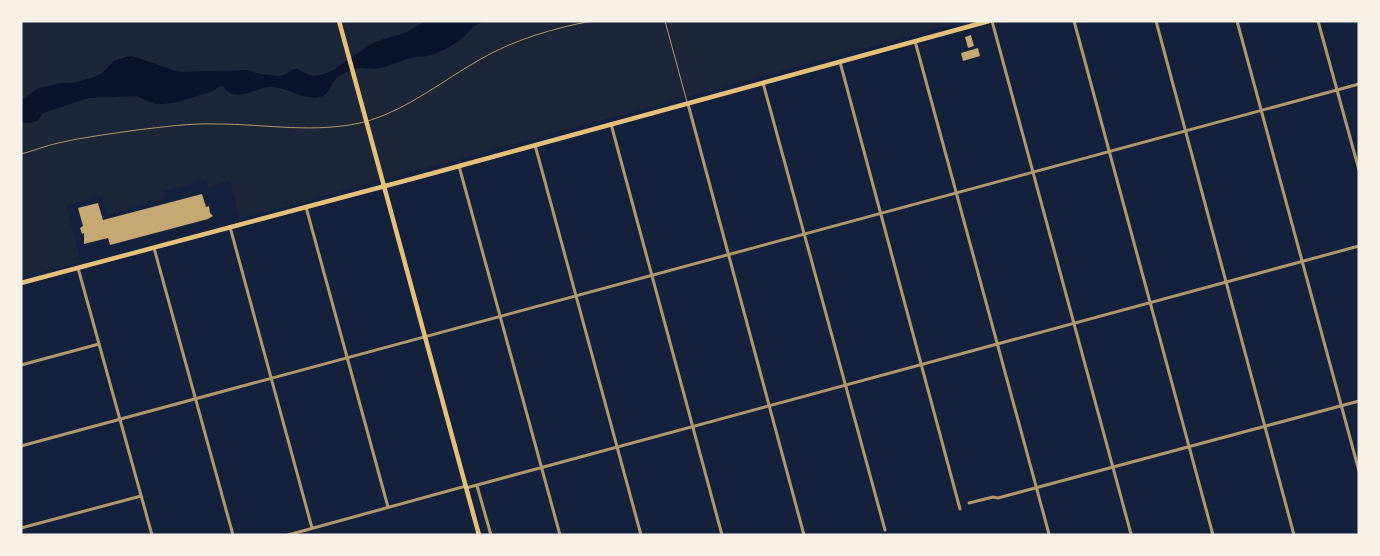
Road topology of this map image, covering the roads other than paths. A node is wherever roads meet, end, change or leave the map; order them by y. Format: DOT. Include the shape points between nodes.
graph roads {
  1 [pos="339,21"];
  2 [pos="592,21"];
  3 [pos="665,21"];
  4 [pos="990,21"];
  5 [pos="1074,21"];
  6 [pos="1156,21"];
  7 [pos="1237,21"];
  8 [pos="1318,21"];
  9 [pos="915,42"];
  10 [pos="840,62"];
  11 [pos="763,83"];
  12 [pos="1359,84"];
  13 [pos="1337,89"];
  14 [pos="688,104"];
  15 [pos="1261,110"];
  16 [pos="366,122"];
  17 [pos="611,124"];
  18 [pos="1185,131"];
  19 [pos="535,145"];
  20 [pos="1109,152"];
  21 [pos="21,154"];
  22 [pos="459,166"];
  23 [pos="1359,170"];
  24 [pos="1033,172"];
  25 [pos="383,186"];
  26 [pos="956,193"];
  27 [pos="306,207"];
  28 [pos="880,214"];
  29 [pos="230,227"];
  30 [pos="804,234"];
  31 [pos="1359,246"];
  32 [pos="154,248"];
  33 [pos="728,255"];
  34 [pos="1302,261"];
  35 [pos="78,268"];
  36 [pos="653,276"];
  37 [pos="1226,282"];
  38 [pos="21,284"];
  39 [pos="576,297"];
  40 [pos="1150,302"];
  41 [pos="500,317"];
  42 [pos="1074,323"];
  43 [pos="425,338"];
  44 [pos="99,344"];
  45 [pos="998,344"];
  46 [pos="348,358"];
  47 [pos="21,365"];
  48 [pos="922,365"];
  49 [pos="272,379"];
  50 [pos="846,385"];
  51 [pos="196,399"];
  52 [pos="1359,401"];
  53 [pos="770,406"];
  54 [pos="1341,406"];
  55 [pos="120,419"];
  56 [pos="1265,426"];
  57 [pos="693,427"];
  58 [pos="21,446"];
  59 [pos="1189,447"];
  60 [pos="617,448"];
  61 [pos="1113,467"];
  62 [pos="541,468"];
  63 [pos="1359,470"];
  64 [pos="477,486"];
  65 [pos="466,487"];
  66 [pos="1037,488"];
  67 [pos="141,496"];
  68 [pos="969,503"];
  69 [pos="388,507"];
  70 [pos="960,509"];
  71 [pos="21,528"];
  72 [pos="312,528"];
  73 [pos="885,530"];
  74 [pos="1049,534"];
  75 [pos="1131,534"];
  76 [pos="152,535"];
  77 [pos="233,535"];
  78 [pos="288,535"];
  79 [pos="479,535"];
  80 [pos="491,535"];
  81 [pos="560,535"];
  82 [pos="641,535"];
  83 [pos="722,535"];
  84 [pos="804,535"];
  85 [pos="1213,535"];
  86 [pos="1294,535"];
  1 -- 16 [label="main road"];
  2 -- 16 [label="lane" via="534,36 498,50 410,103"];
  3 -- 14 [label="lane"];
  4 -- 9 [label="main road"];
  4 -- 24 [label="street"];
  5 -- 20 [label="street"];
  6 -- 18 [label="street"];
  7 -- 15 [label="street"];
  8 -- 13 [label="street"];
  9 -- 10 [label="main road"];
  9 -- 26 [label="street"];
  10 -- 11 [label="main road"];
  10 -- 28 [label="street"];
  11 -- 14 [label="main road"];
  11 -- 30 [label="street"];
  12 -- 13 [label="street"];
  13 -- 15 [label="street"];
  13 -- 23 [label="street"];
  14 -- 17 [label="main road"];
  14 -- 33 [label="street"];
  15 -- 18 [label="street"];
  15 -- 34 [label="street"];
  16 -- 21 [label="lane" via="331,128 215,124 160,127 73,140"];
  16 -- 25 [label="main road"];
  17 -- 19 [label="main road"];
  17 -- 36 [label="street"];
  18 -- 20 [label="street"];
  18 -- 37 [label="street"];
  19 -- 22 [label="main road"];
  19 -- 39 [label="street"];
  20 -- 24 [label="street"];
  20 -- 40 [label="street"];
  22 -- 25 [label="main road"];
  22 -- 41 [label="street"];
  24 -- 26 [label="street"];
  24 -- 42 [label="street"];
  25 -- 27 [label="main road"];
  25 -- 43 [label="main road"];
  26 -- 28 [label="street"];
  26 -- 45 [label="street"];
  27 -- 29 [label="main road"];
  27 -- 46 [label="street"];
  28 -- 30 [label="street"];
  28 -- 48 [label="street"];
  29 -- 32 [label="main road"];
  29 -- 49 [label="street"];
  30 -- 33 [label="street"];
  30 -- 50 [label="street"];
  31 -- 34 [label="street"];
  32 -- 35 [label="main road"];
  32 -- 51 [label="street"];
  33 -- 36 [label="street"];
  33 -- 53 [label="street"];
  34 -- 37 [label="street"];
  34 -- 54 [label="street"];
  35 -- 38 [label="main road"];
  35 -- 44 [label="street"];
  36 -- 39 [label="street"];
  36 -- 57 [label="street"];
  37 -- 40 [label="street"];
  37 -- 56 [label="street"];
  39 -- 41 [label="street"];
  39 -- 60 [label="street"];
  40 -- 42 [label="street"];
  40 -- 59 [label="street"];
  41 -- 43 [label="street"];
  41 -- 62 [label="street"];
  42 -- 45 [label="street"];
  42 -- 61 [label="street"];
  43 -- 46 [label="street"];
  43 -- 65 [label="main road"];
  44 -- 47 [label="street"];
  44 -- 55 [label="street"];
  45 -- 48 [label="street"];
  45 -- 66 [label="street"];
  46 -- 49 [label="street"];
  46 -- 69 [label="street"];
  48 -- 50 [label="street"];
  48 -- 70 [label="street"];
  49 -- 51 [label="street"];
  49 -- 72 [label="street"];
  50 -- 53 [label="street"];
  50 -- 73 [label="street"];
  51 -- 55 [label="street"];
  51 -- 77 [label="street"];
  52 -- 54 [label="street"];
  53 -- 57 [label="street"];
  53 -- 84 [label="street"];
  54 -- 56 [label="street"];
  54 -- 63 [label="street"];
  55 -- 58 [label="street"];
  55 -- 67 [label="street"];
  56 -- 59 [label="street"];
  56 -- 86 [label="street"];
  57 -- 60 [label="street"];
  57 -- 83 [label="street"];
  59 -- 61 [label="street"];
  59 -- 85 [label="street"];
  60 -- 62 [label="street"];
  60 -- 82 [label="street"];
  61 -- 66 [label="street"];
  61 -- 75 [label="street"];
  62 -- 64 [label="street"];
  62 -- 81 [label="street"];
  64 -- 65 [label="street"];
  64 -- 80 [label="street"];
  65 -- 69 [label="street"];
  65 -- 79 [label="main road"];
  66 -- 68 [label="street"];
  66 -- 74 [label="street"];
  67 -- 71 [label="street"];
  67 -- 76 [label="street"];
  69 -- 72 [label="street"];
  72 -- 78 [label="street"];
}
